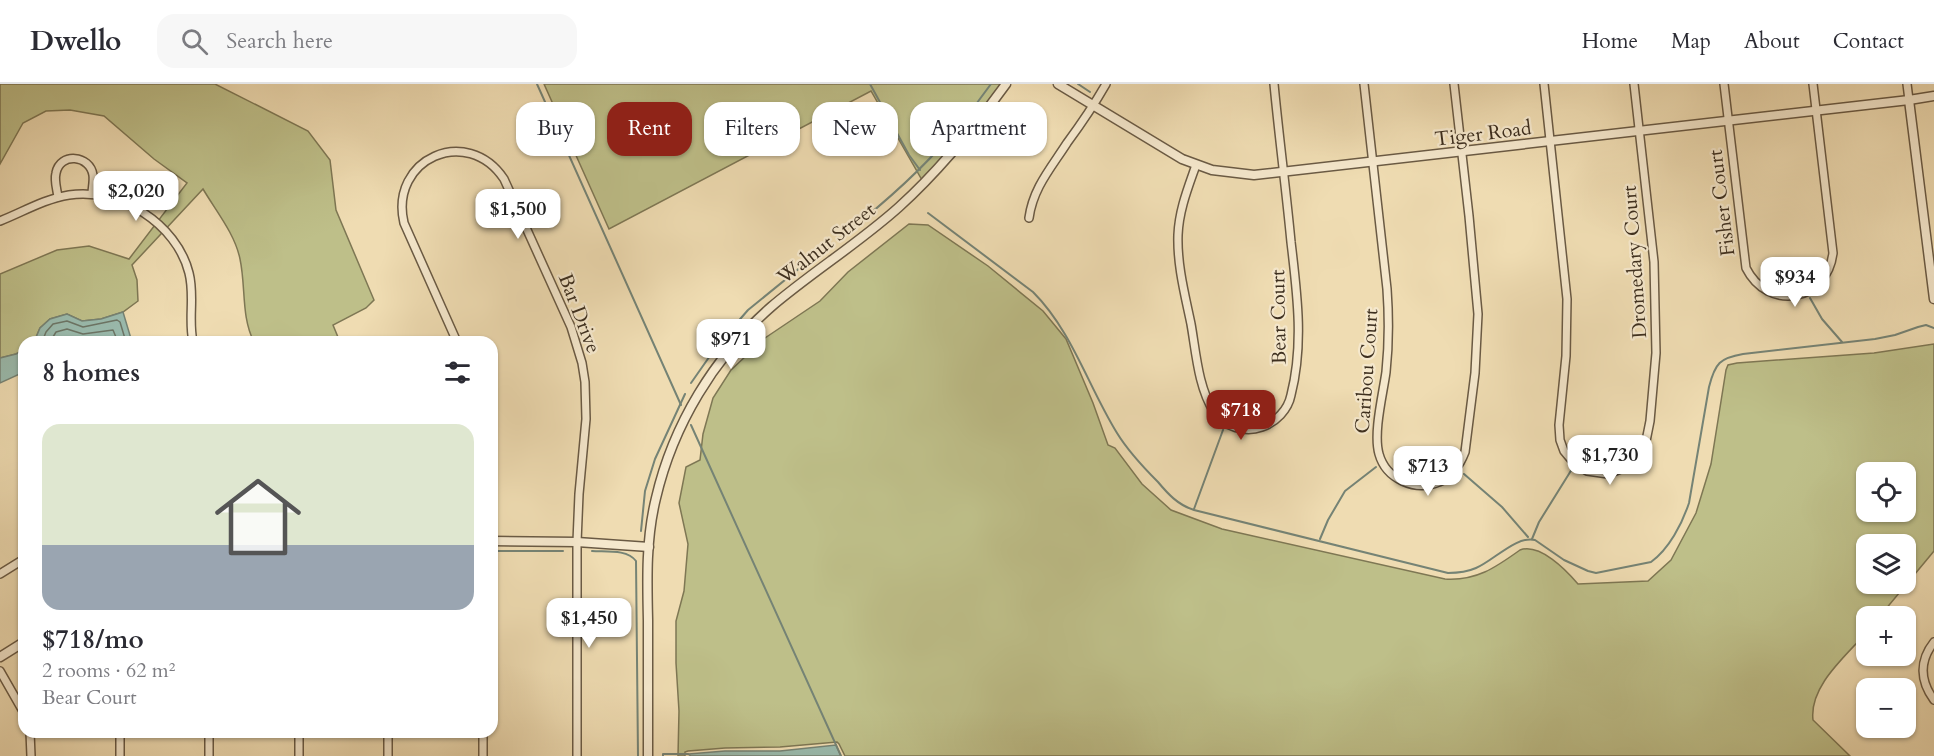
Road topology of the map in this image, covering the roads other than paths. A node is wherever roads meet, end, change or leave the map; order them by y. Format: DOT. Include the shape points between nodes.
graph roads {
  1 [pos="1006,84"];
  2 [pos="1058,84"];
  3 [pos="1106,84"];
  4 [pos="1274,84"];
  5 [pos="1364,84"];
  6 [pos="1454,84"];
  7 [pos="1544,84"];
  8 [pos="1634,84"];
  9 [pos="1724,84"];
  10 [pos="1813,84"];
  11 [pos="1907,84"];
  12 [pos="1934,96"];
  13 [pos="1908,100"];
  14 [pos="1093,106"];
  15 [pos="1816,111"];
  16 [pos="1729,121"];
  17 [pos="1639,131"];
  18 [pos="1551,142"];
  19 [pos="1461,152"];
  20 [pos="1373,162"];
  21 [pos="1196,165"];
  22 [pos="1284,173"];
  23 [pos="92,194"];
  24 [pos="58,197"];
  25 [pos="1029,218"];
  26 [pos="0,221"];
  27 [pos="1934,299"];
  28 [pos="193,336"];
  29 [pos="454,336"];
  30 [pos="498,541"];
  31 [pos="577,542"];
  32 [pos="649,547"];
  33 [pos="18,563"];
  34 [pos="0,574"];
  35 [pos="1934,642"];
  36 [pos="18,646"];
  37 [pos="0,657"];
  38 [pos="0,671"];
  39 [pos="1934,700"];
  40 [pos="18,702"];
  41 [pos="30,738"];
  42 [pos="120,738"];
  43 [pos="209,738"];
  44 [pos="299,738"];
  45 [pos="388,738"];
  46 [pos="483,738"];
  47 [pos="30,756"];
  48 [pos="120,756"];
  49 [pos="209,756"];
  50 [pos="299,756"];
  51 [pos="388,756"];
  52 [pos="483,756"];
  53 [pos="577,756"];
  54 [pos="648,756"];
  1 -- 32 [label="street, Walnut Street" via="960,145 920,187 877,226 771,308 726,355 697,397 674,442 656,499"];
  2 -- 14 [label="street, Tiger Road"];
  3 -- 14 [label="street"];
  4 -- 22 [label="street, Bear Court"];
  5 -- 20 [label="street, Caribou Court"];
  6 -- 19 [label="street, Caribou Court"];
  7 -- 18 [label="street, Dromedary Court"];
  8 -- 17 [label="street, Dromedary Court"];
  9 -- 16 [label="street, Fisher Court"];
  10 -- 15 [label="street, Fisher Court"];
  11 -- 13 [label="street"];
  12 -- 13 [label="street, Tiger Road"];
  13 -- 15 [label="street, Tiger Road"];
  13 -- 27 [label="street"];
  14 -- 21 [label="street, Tiger Road"];
  14 -- 25 [label="street" via="1038,186"];
  15 -- 16 [label="street, Tiger Road"];
  15 -- 16 [label="street, Fisher Court" via="1832,260 1828,272 1815,287 1791,296 1764,289 1746,268"];
  16 -- 17 [label="street, Tiger Road"];
  17 -- 18 [label="street, Tiger Road"];
  17 -- 18 [label="street, Dromedary Court" via="1656,288 1653,396 1645,446 1628,466 1608,474 1587,471 1574,463 1560,440 1567,299"];
  18 -- 19 [label="street, Tiger Road"];
  19 -- 20 [label="street, Tiger Road"];
  19 -- 20 [label="street, Caribou Court" via="1478,342 1463,457 1450,475 1429,485 1413,485 1395,477 1384,466 1379,453 1389,313"];
  20 -- 22 [label="street, Tiger Road"];
  21 -- 22 [label="street, Tiger Road" via="1244,175"];
  21 -- 22 [label="street, Bear Court" via="1181,208 1179,262 1208,401 1222,420 1242,429 1258,428 1275,420 1292,394 1298,305"];
  23 -- 24 [label="street"];
  23 -- 24 [label="street" via="93,175 89,166 80,159 72,159 61,164 56,172"];
  23 -- 28 [label="street" via="140,210 175,242 191,279"];
  24 -- 26 [label="street"];
  29 -- 31 [label="street, Bar Drive" via="404,224 402,211 404,193 415,171 429,159 453,152 485,160 504,179 577,345 587,400"];
  30 -- 31 [label="street"];
  31 -- 32 [label="street"];
  31 -- 53 [label="street, Bar Drive"];
  32 -- 54 [label="street, Walnut Street"];
  33 -- 34 [label="street"];
  35 -- 39 [label="street" via="1922,668"];
  36 -- 37 [label="street"];
  38 -- 40 [label="street"];
  41 -- 47 [label="street"];
  42 -- 48 [label="street"];
  43 -- 49 [label="street"];
  44 -- 50 [label="street"];
  45 -- 51 [label="street"];
  46 -- 52 [label="street"];
}
